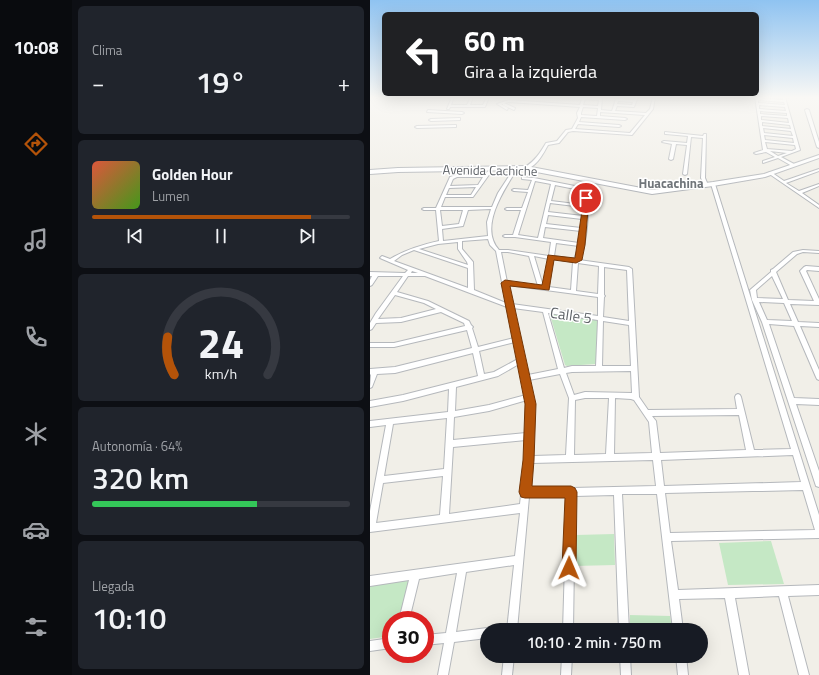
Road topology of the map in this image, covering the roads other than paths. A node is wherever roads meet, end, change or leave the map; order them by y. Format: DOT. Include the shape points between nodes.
graph roads {
  1 [pos="617,128"];
  2 [pos="635,128"];
  3 [pos="761,128"];
  4 [pos="777,128"];
  5 [pos="573,130"];
  6 [pos="793,130"];
  7 [pos="813,130"];
  8 [pos="819,130"];
  9 [pos="613,133"];
  10 [pos="666,134"];
  11 [pos="762,134"];
  12 [pos="690,135"];
  13 [pos="794,137"];
  14 [pos="764,141"];
  15 [pos="664,142"];
  16 [pos="674,143"];
  17 [pos="689,144"];
  18 [pos="796,144"];
  19 [pos="818,144"];
  20 [pos="766,149"];
  21 [pos="794,152"];
  22 [pos="756,153"];
  23 [pos="780,156"];
  24 [pos="817,158"];
  25 [pos="671,159"];
  26 [pos="764,162"];
  27 [pos="795,164"];
  28 [pos="516,168"];
  29 [pos="526,168"];
  30 [pos="819,170"];
  31 [pos="370,172"];
  32 [pos="490,172"];
  33 [pos="770,173"];
  34 [pos="685,174"];
  35 [pos="485,176"];
  36 [pos="523,178"];
  37 [pos="534,179"];
  38 [pos="588,180"];
  39 [pos="784,182"];
  40 [pos="553,183"];
  41 [pos="709,185"];
  42 [pos="819,185"];
  43 [pos="447,186"];
  44 [pos="478,186"];
  45 [pos="514,190"];
  46 [pos="587,190"];
  47 [pos="530,191"];
  48 [pos="799,193"];
  49 [pos="443,196"];
  50 [pos="549,202"];
  51 [pos="818,205"];
  52 [pos="585,206"];
  53 [pos="466,208"];
  54 [pos="493,208"];
  55 [pos="507,208"];
  56 [pos="424,209"];
  57 [pos="438,209"];
  58 [pos="524,209"];
  59 [pos="546,213"];
  60 [pos="584,218"];
  61 [pos="543,225"];
  62 [pos="440,228"];
  63 [pos="583,230"];
  64 [pos="505,236"];
  65 [pos="515,236"];
  66 [pos="490,237"];
  67 [pos="540,239"];
  68 [pos="460,240"];
  69 [pos="554,241"];
  70 [pos="442,242"];
  71 [pos="581,245"];
  72 [pos="415,249"];
  73 [pos="498,251"];
  74 [pos="819,252"];
  75 [pos="530,254"];
  76 [pos="551,257"];
  77 [pos="382,258"];
  78 [pos="390,261"];
  79 [pos="576,261"];
  80 [pos="602,265"];
  81 [pos="470,267"];
  82 [pos="819,268"];
  83 [pos="411,269"];
  84 [pos="773,271"];
  85 [pos="373,274"];
  86 [pos="406,275"];
  87 [pos="429,275"];
  88 [pos="505,283"];
  89 [pos="370,284"];
  90 [pos="543,288"];
  91 [pos="471,291"];
  92 [pos="573,292"];
  93 [pos="393,293"];
  94 [pos="602,296"];
  95 [pos="755,300"];
  96 [pos="786,301"];
  97 [pos="818,303"];
  98 [pos="510,306"];
  99 [pos="441,310"];
  100 [pos="545,311"];
  101 [pos="601,319"];
  102 [pos="374,321"];
  103 [pos="765,322"];
  104 [pos="632,323"];
  105 [pos="796,324"];
  106 [pos="819,325"];
  107 [pos="370,328"];
  108 [pos="470,328"];
  109 [pos="517,339"];
  110 [pos="370,345"];
  111 [pos="476,350"];
  112 [pos="522,360"];
  113 [pos="599,368"];
  114 [pos="634,368"];
  115 [pos="562,371"];
  116 [pos="372,372"];
  117 [pos="819,375"];
  118 [pos="482,378"];
  119 [pos="526,378"];
  120 [pos="370,385"];
  121 [pos="453,385"];
  122 [pos="612,396"];
  123 [pos="529,397"];
  124 [pos="738,397"];
  125 [pos="572,398"];
  126 [pos="636,398"];
  127 [pos="791,401"];
  128 [pos="819,402"];
  129 [pos="370,404"];
  130 [pos="742,412"];
  131 [pos="646,413"];
  132 [pos="451,416"];
  133 [pos="390,422"];
  134 [pos="370,424"];
  135 [pos="529,436"];
  136 [pos="449,444"];
  137 [pos="795,452"];
  138 [pos="751,454"];
  139 [pos="657,457"];
  140 [pos="610,458"];
  141 [pos="570,459"];
  142 [pos="529,460"];
  143 [pos="447,472"];
  144 [pos="379,480"];
  145 [pos="819,480"];
  146 [pos="805,486"];
  147 [pos="661,490"];
  148 [pos="618,491"];
  149 [pos="525,492"];
  150 [pos="571,492"];
  151 [pos="524,508"];
  152 [pos="444,519"];
  153 [pos="370,528"];
  154 [pos="819,528"];
  155 [pos="819,534"];
  156 [pos="667,537"];
  157 [pos="519,560"];
  158 [pos="462,568"];
  159 [pos="415,575"];
  160 [pos="370,581"];
  161 [pos="819,590"];
  162 [pos="782,591"];
  163 [pos="729,593"];
  164 [pos="673,595"];
  165 [pos="406,611"];
  166 [pos="513,623"];
  167 [pos="568,623"];
  168 [pos="624,623"];
  169 [pos="677,623"];
  170 [pos="480,634"];
  171 [pos="450,637"];
  172 [pos="434,639"];
  173 [pos="382,645"];
  174 [pos="370,646"];
  175 [pos="508,663"];
  176 [pos="567,663"];
  177 [pos="625,663"];
  178 [pos="682,663"];
  179 [pos="443,675"];
  180 [pos="507,675"];
  181 [pos="566,675"];
  182 [pos="626,675"];
  183 [pos="683,675"];
  184 [pos="744,675"];
  185 [pos="804,675"];
  1 -- 9 [label="street"];
  2 -- 9 [label="street" via="631,134"];
  3 -- 11 [label="street"];
  4 -- 6 [label="street"];
  5 -- 9 [label="street"];
  5 -- 29 [label="street" via="567,131 558,142 547,144 544,152"];
  6 -- 13 [label="street"];
  7 -- 8 [label="street"];
  7 -- 19 [label="street"];
  10 -- 12 [label="street"];
  11 -- 13 [label="street"];
  11 -- 14 [label="street"];
  12 -- 17 [label="street"];
  12 -- 41 [label="street" via="705,136 703,178"];
  13 -- 18 [label="street"];
  14 -- 18 [label="street"];
  14 -- 20 [label="street"];
  15 -- 16 [label="street"];
  16 -- 17 [label="street"];
  16 -- 25 [label="street"];
  17 -- 34 [label="street"];
  18 -- 21 [label="street" via="798,150"];
  20 -- 21 [label="street"];
  20 -- 22 [label="street"];
  20 -- 23 [label="street"];
  21 -- 23 [label="street"];
  23 -- 26 [label="street"];
  23 -- 27 [label="street"];
  24 -- 27 [label="street, Avenida Cachiche"];
  27 -- 33 [label="street, Avenida Cachiche"];
  28 -- 29 [label="street, Avenida Cachiche"];
  28 -- 31 [label="street, Avenida Cachiche"];
  28 -- 54 [label="street"];
  29 -- 38 [label="street, Avenida Cachiche"];
  30 -- 39 [label="street"];
  32 -- 35 [label="street"];
  33 -- 39 [label="street"];
  33 -- 41 [label="street, Avenida Cachiche"];
  35 -- 43 [label="street" via="452,176"];
  35 -- 44 [label="street"];
  36 -- 37 [label="street"];
  37 -- 40 [label="street"];
  37 -- 47 [label="street"];
  38 -- 41 [label="street, Avenida Cachiche" via="652,192"];
  38 -- 46 [label="street"];
  39 -- 48 [label="street"];
  40 -- 46 [label="street"];
  40 -- 50 [label="street"];
  41 -- 137 [label="street"];
  42 -- 48 [label="street"];
  43 -- 44 [label="street"];
  43 -- 49 [label="street"];
  44 -- 49 [label="street" via="472,196"];
  45 -- 47 [label="street"];
  46 -- 52 [label="street"];
  47 -- 58 [label="street"];
  48 -- 51 [label="street"];
  49 -- 57 [label="street"];
  50 -- 52 [label="street"];
  50 -- 59 [label="street"];
  52 -- 60 [label="street"];
  53 -- 54 [label="street"];
  53 -- 57 [label="street"];
  53 -- 62 [label="street" via="461,225"];
  54 -- 66 [label="street"];
  55 -- 58 [label="street"];
  56 -- 57 [label="street"];
  57 -- 62 [label="street"];
  58 -- 65 [label="street"];
  59 -- 60 [label="street"];
  59 -- 61 [label="street"];
  60 -- 63 [label="street"];
  61 -- 63 [label="street"];
  61 -- 67 [label="street"];
  62 -- 70 [label="street"];
  63 -- 71 [label="street"];
  64 -- 65 [label="street"];
  65 -- 67 [label="street"];
  66 -- 68 [label="street"];
  66 -- 73 [label="street"];
  67 -- 69 [label="street"];
  68 -- 70 [label="street"];
  68 -- 81 [label="street" via="460,249 470,262"];
  69 -- 71 [label="street"];
  69 -- 76 [label="street"];
  70 -- 72 [label="street"];
  71 -- 79 [label="street"];
  72 -- 78 [label="street"];
  72 -- 81 [label="street"];
  73 -- 75 [label="street"];
  73 -- 88 [label="street"];
  74 -- 84 [label="street" via="798,252"];
  75 -- 76 [label="street"];
  75 -- 90 [label="street"];
  76 -- 79 [label="street"];
  76 -- 90 [label="street"];
  77 -- 78 [label="street, Calle 5"];
  78 -- 83 [label="street, Calle 5"];
  79 -- 80 [label="street"];
  79 -- 92 [label="street"];
  80 -- 94 [label="street"];
  80 -- 104 [label="street" via="630,270"];
  81 -- 91 [label="street"];
  82 -- 97 [label="street" via="803,269"];
  83 -- 86 [label="street"];
  83 -- 87 [label="street, Calle 5"];
  84 -- 95 [label="street" via="752,290"];
  84 -- 96 [label="street"];
  85 -- 86 [label="street"];
  85 -- 89 [label="street"];
  86 -- 87 [label="street"];
  86 -- 93 [label="street"];
  87 -- 91 [label="street, Calle 5"];
  88 -- 90 [label="street"];
  88 -- 98 [label="street"];
  90 -- 92 [label="street"];
  91 -- 98 [label="street, Calle 5"];
  92 -- 94 [label="street"];
  93 -- 99 [label="street" via="426,302"];
  93 -- 102 [label="street"];
  94 -- 101 [label="street"];
  95 -- 96 [label="street"];
  95 -- 103 [label="street"];
  96 -- 97 [label="street"];
  96 -- 105 [label="street"];
  98 -- 100 [label="street, Calle 5"];
  98 -- 109 [label="street"];
  99 -- 102 [label="street" via="401,320"];
  99 -- 108 [label="street" via="468,322"];
  100 -- 101 [label="street, Calle 5"];
  100 -- 115 [label="street"];
  101 -- 104 [label="street, Calle 5"];
  101 -- 113 [label="street"];
  102 -- 107 [label="street"];
  103 -- 105 [label="street"];
  103 -- 127 [label="street"];
  104 -- 114 [label="street"];
  105 -- 106 [label="street"];
  105 -- 117 [label="street"];
  108 -- 110 [label="street" via="394,345"];
  108 -- 111 [label="street"];
  109 -- 111 [label="street"];
  109 -- 112 [label="street"];
  111 -- 116 [label="street" via="395,370"];
  111 -- 118 [label="street"];
  112 -- 118 [label="street" via="505,371"];
  112 -- 119 [label="street"];
  113 -- 114 [label="street"];
  113 -- 115 [label="street"];
  114 -- 126 [label="street"];
  115 -- 119 [label="street"];
  115 -- 125 [label="street"];
  116 -- 120 [label="street"];
  118 -- 121 [label="street"];
  119 -- 123 [label="street"];
  121 -- 129 [label="street"];
  121 -- 132 [label="street"];
  122 -- 125 [label="street" via="585,395"];
  122 -- 126 [label="street"];
  122 -- 140 [label="street"];
  123 -- 132 [label="street"];
  123 -- 135 [label="street"];
  124 -- 130 [label="street"];
  125 -- 141 [label="street"];
  126 -- 131 [label="street"];
  127 -- 128 [label="street"];
  127 -- 145 [label="street"];
  130 -- 131 [label="street"];
  130 -- 138 [label="street"];
  131 -- 139 [label="street" via="652,421"];
  132 -- 133 [label="street"];
  132 -- 136 [label="street"];
  133 -- 134 [label="street"];
  133 -- 144 [label="street"];
  135 -- 136 [label="street"];
  135 -- 142 [label="street"];
  136 -- 143 [label="street"];
  137 -- 138 [label="street"];
  137 -- 146 [label="street"];
  138 -- 139 [label="street"];
  139 -- 140 [label="street"];
  139 -- 147 [label="street"];
  140 -- 141 [label="street"];
  141 -- 142 [label="street"];
  142 -- 149 [label="street"];
  143 -- 144 [label="street"];
  143 -- 152 [label="street"];
  144 -- 153 [label="street"];
  146 -- 147 [label="street"];
  146 -- 154 [label="street"];
  147 -- 148 [label="street"];
  147 -- 156 [label="street"];
  148 -- 150 [label="street"];
  148 -- 168 [label="street"];
  149 -- 150 [label="street"];
  149 -- 151 [label="street"];
  150 -- 167 [label="street"];
  151 -- 152 [label="street"];
  151 -- 157 [label="street"];
  152 -- 153 [label="street"];
  155 -- 156 [label="street"];
  156 -- 164 [label="street"];
  157 -- 158 [label="street"];
  157 -- 166 [label="street"];
  158 -- 159 [label="street"];
  158 -- 171 [label="street"];
  159 -- 160 [label="street"];
  159 -- 165 [label="street"];
  161 -- 162 [label="street"];
  162 -- 163 [label="street"];
  162 -- 185 [label="street"];
  163 -- 164 [label="street"];
  163 -- 184 [label="street"];
  164 -- 169 [label="street"];
  170 -- 171 [label="street"];
  171 -- 172 [label="street"];
  171 -- 179 [label="street"];
  173 -- 174 [label="street"];
  175 -- 180 [label="street"];
  176 -- 181 [label="street"];
  177 -- 182 [label="street"];
  178 -- 183 [label="street"];
}
